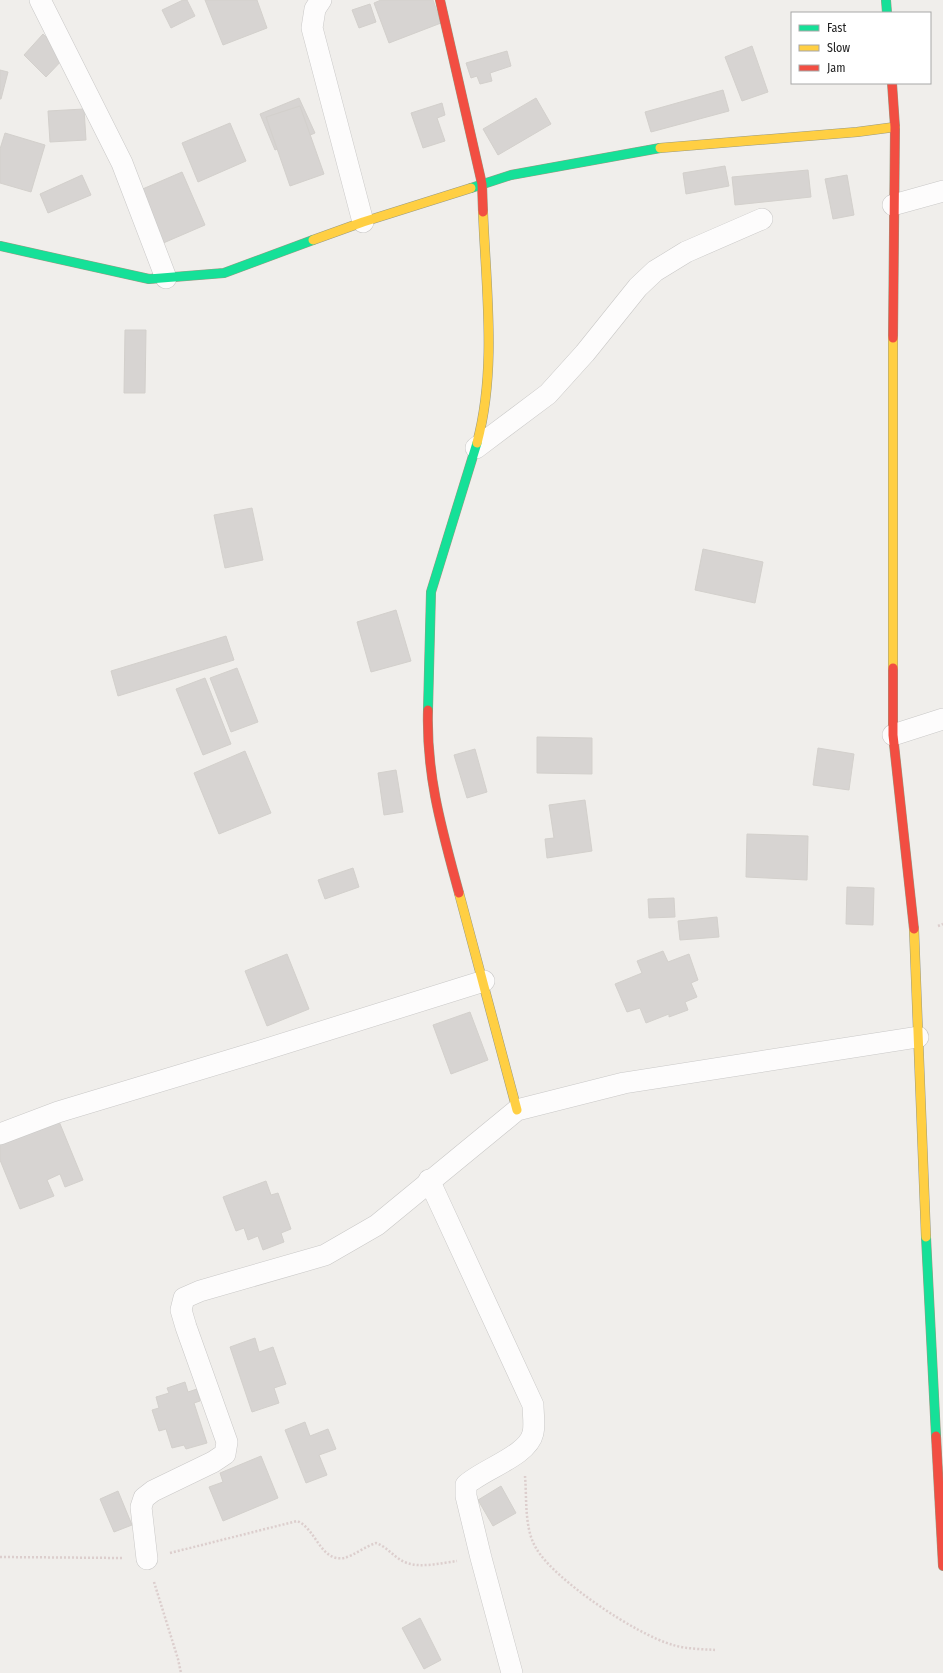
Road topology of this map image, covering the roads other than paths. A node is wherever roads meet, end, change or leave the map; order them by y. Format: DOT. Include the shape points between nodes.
graph roads {
  1 [pos="40,0"];
  2 [pos="321,0"];
  3 [pos="440,0"];
  4 [pos="886,0"];
  5 [pos="887,12"];
  6 [pos="892,84"];
  7 [pos="895,127"];
  8 [pos="482,184"];
  9 [pos="943,191"];
  10 [pos="893,205"];
  11 [pos="762,219"];
  12 [pos="363,222"];
  13 [pos="0,246"];
  14 [pos="166,278"];
  15 [pos="476,448"];
  16 [pos="943,719"];
  17 [pos="893,735"];
  18 [pos="484,981"];
  19 [pos="918,1038"];
  20 [pos="517,1110"];
  21 [pos="0,1134"];
  22 [pos="429,1180"];
  23 [pos="147,1559"];
  24 [pos="943,1566"];
  25 [pos="512,1673"];
  1 -- 14 [label="street" via="122,163"];
  2 -- 12 [label="street" via="315,10 312,28"];
  3 -- 8 [label="street"];
  4 -- 5 [label="street"];
  6 -- 7 [label="street"];
  7 -- 8 [label="street" via="646,149 511,175"];
  7 -- 10 [label="street"];
  8 -- 12 [label="street"];
  8 -- 15 [label="street" via="489,369 484,418"];
  9 -- 10 [label="street"];
  10 -- 17 [label="street"];
  11 -- 15 [label="street" via="686,252 655,271 638,287 586,353 548,394"];
  12 -- 14 [label="street" via="224,273"];
  13 -- 14 [label="street" via="149,279"];
  15 -- 18 [label="street" via="431,592 427,733 431,781 438,814"];
  16 -- 17 [label="street"];
  17 -- 19 [label="street" via="915,935"];
  18 -- 20 [label="street"];
  18 -- 21 [label="street" via="58,1112"];
  19 -- 20 [label="street" via="624,1083"];
  19 -- 24 [label="street" via="924,1208"];
  20 -- 22 [label="street"];
  22 -- 23 [label="street" via="376,1225 325,1255 200,1291 184,1298 181,1310 186,1327 227,1442 225,1454 144,1498 141,1507"];
  22 -- 25 [label="street" via="533,1405 533,1434 522,1450 474,1477 466,1485 466,1496 480,1558"];
}
